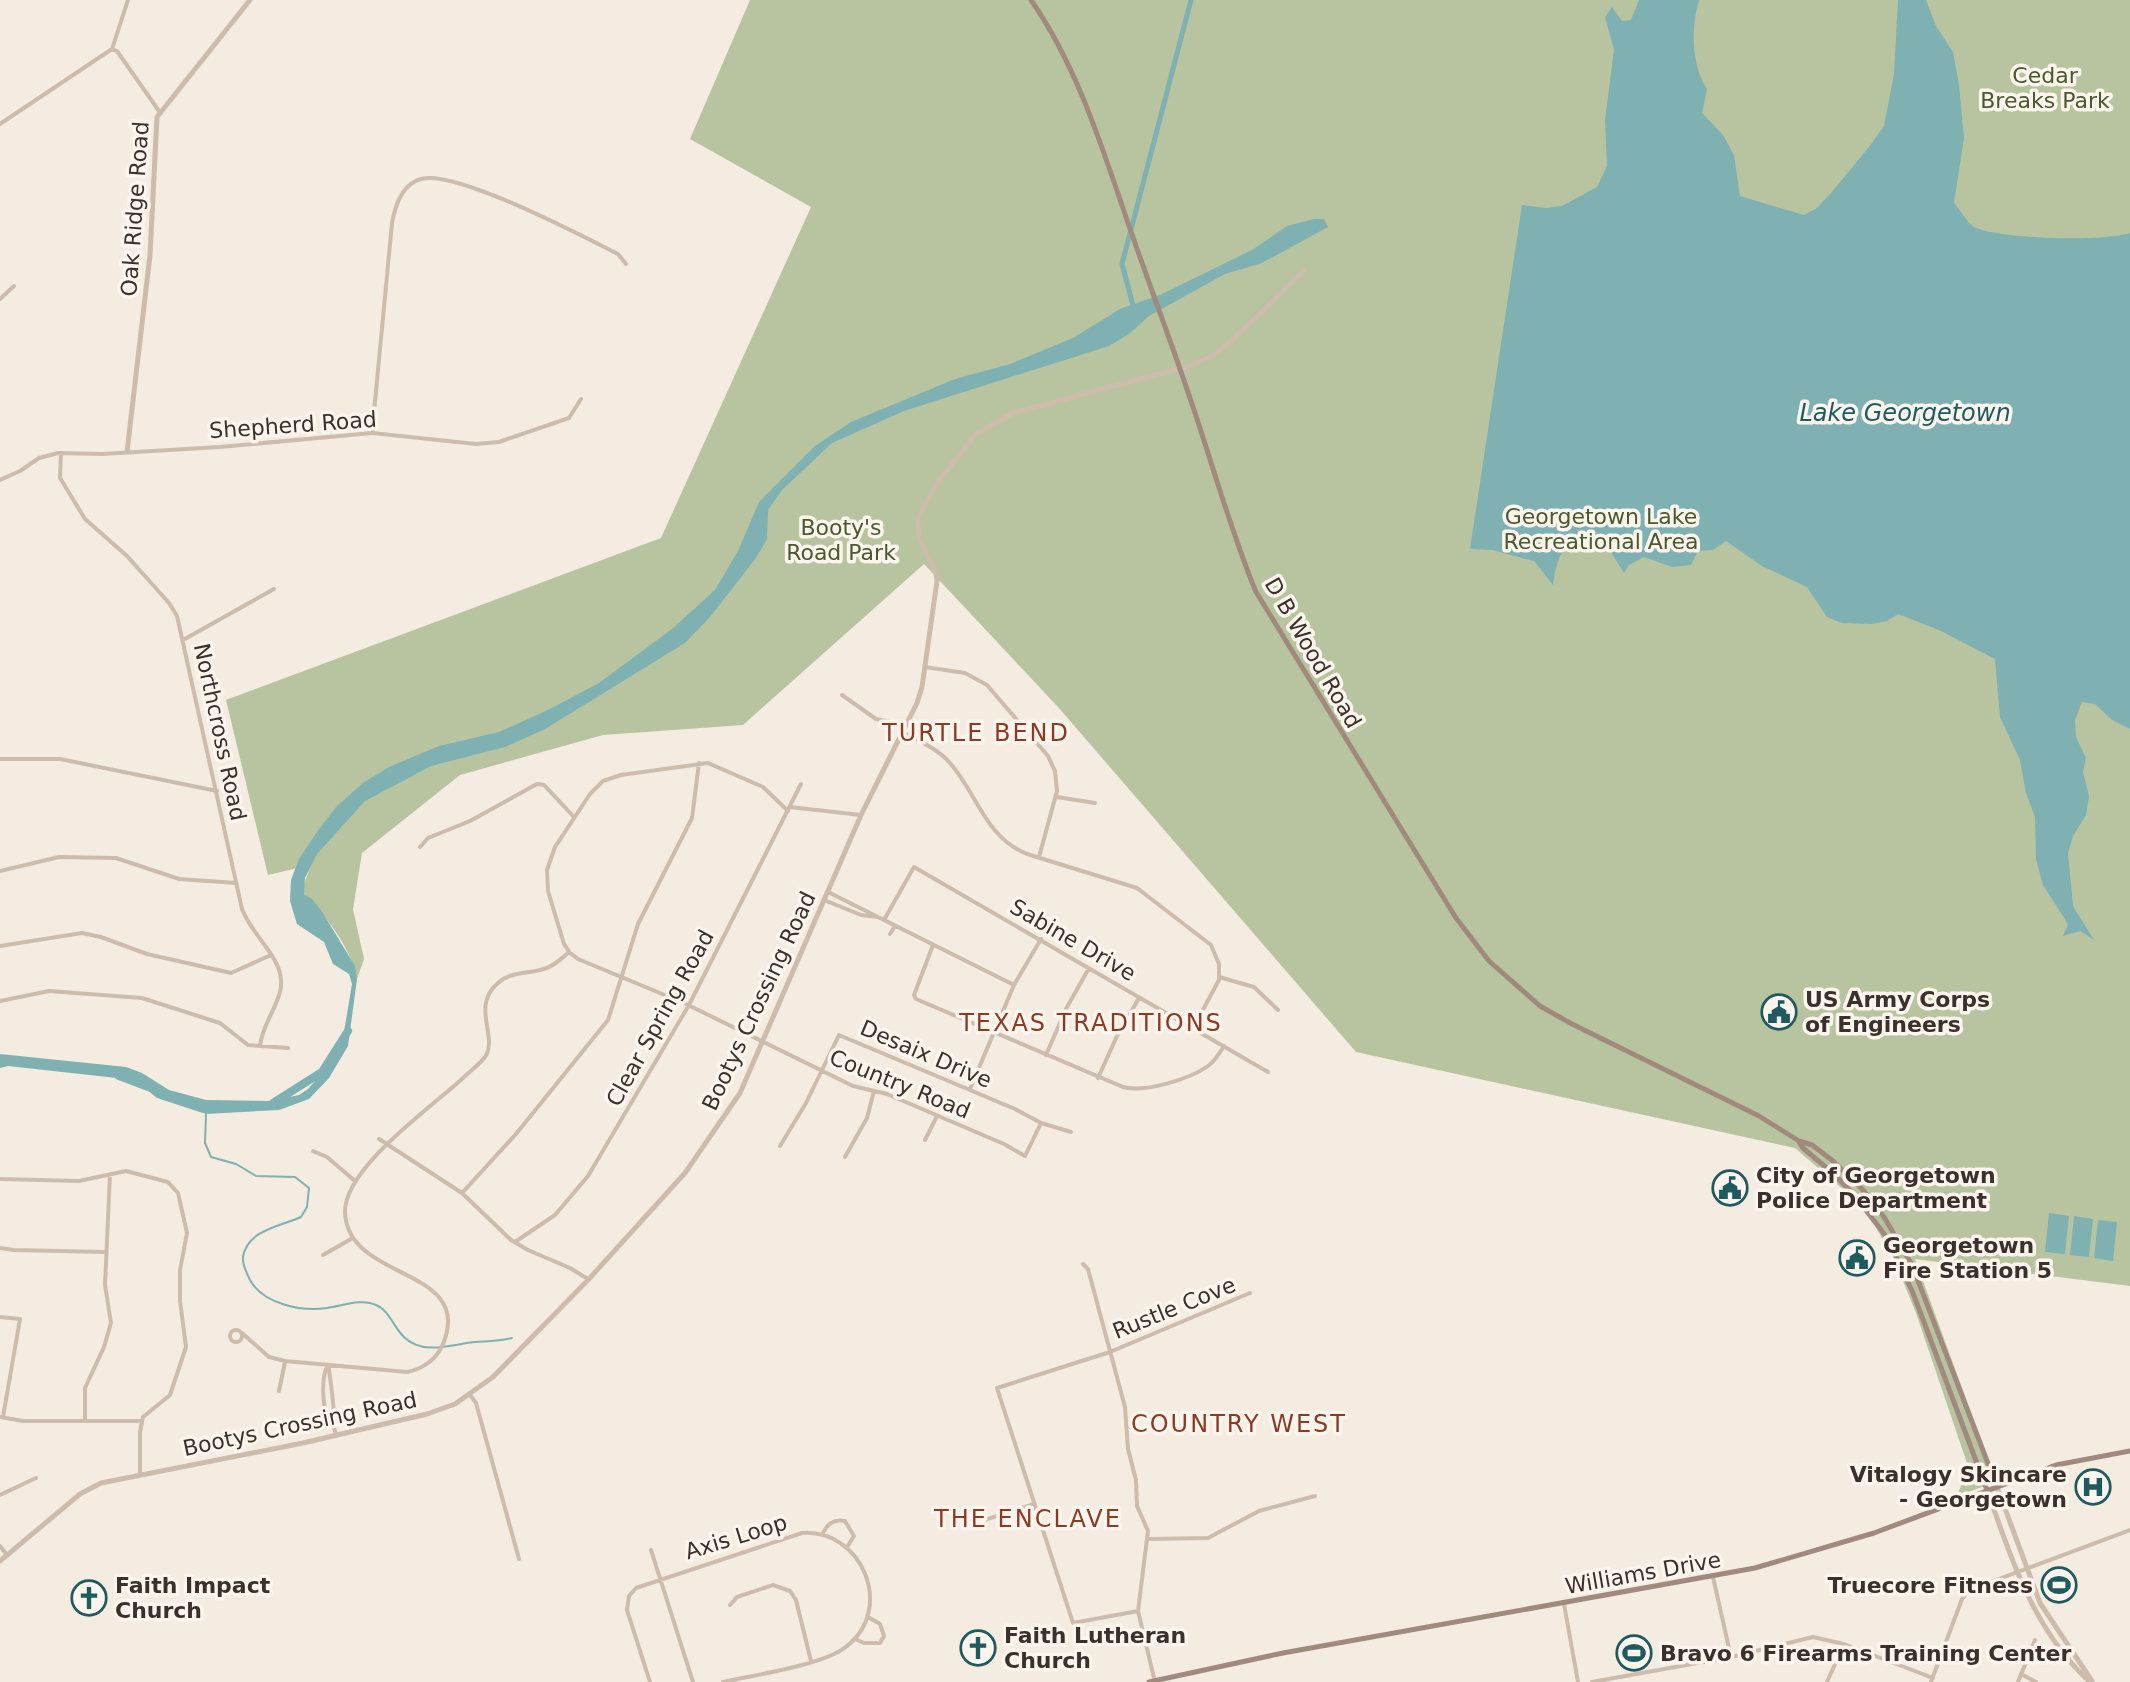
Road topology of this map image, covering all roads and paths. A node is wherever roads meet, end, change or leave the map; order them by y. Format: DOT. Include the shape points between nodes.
graph roads {
  1 [pos="128,0"];
  2 [pos="250,0"];
  3 [pos="1031,0"];
  4 [pos="112,49"];
  5 [pos="159,111"];
  6 [pos="0,124"];
  7 [pos="626,264"];
  8 [pos="1304,271"];
  9 [pos="14,286"];
  10 [pos="0,299"];
  11 [pos="581,399"];
  12 [pos="372,433"];
  13 [pos="127,452"];
  14 [pos="61,453"];
  15 [pos="0,480"];
  16 [pos="274,589"];
  17 [pos="183,640"];
  18 [pos="925,667"];
  19 [pos="842,695"];
  20 [pos="906,725"];
  21 [pos="903,732"];
  22 [pos="0,759"];
  23 [pos="699,763"];
  24 [pos="801,784"];
  25 [pos="217,791"];
  26 [pos="1057,797"];
  27 [pos="1095,803"];
  28 [pos="789,809"];
  29 [pos="861,815"];
  30 [pos="575,817"];
  31 [pos="420,847"];
  32 [pos="1039,857"];
  33 [pos="0,871"];
  34 [pos="237,883"];
  35 [pos="828,892"];
  36 [pos="824,900"];
  37 [pos="878,917"];
  38 [pos="884,920"];
  39 [pos="895,926"];
  40 [pos="890,934"];
  41 [pos="1041,939"];
  42 [pos="933,945"];
  43 [pos="0,946"];
  44 [pos="569,952"];
  45 [pos="271,955"];
  46 [pos="1089,968"];
  47 [pos="621,977"];
  48 [pos="1219,977"];
  49 [pos="1014,985"];
  50 [pos="1139,997"];
  51 [pos="0,1001"];
  52 [pos="689,1005"];
  53 [pos="1278,1010"];
  54 [pos="1193,1028"];
  55 [pos="993,1033"];
  56 [pos="763,1043"];
  57 [pos="260,1046"];
  58 [pos="1224,1046"];
  59 [pos="288,1048"];
  60 [pos="1046,1055"];
  61 [pos="823,1070"];
  62 [pos="1268,1072"];
  63 [pos="1098,1078"];
  64 [pos="970,1089"];
  65 [pos="874,1091"];
  66 [pos="937,1116"];
  67 [pos="1041,1123"];
  68 [pos="1071,1132"];
  69 [pos="379,1139"];
  70 [pos="925,1140"];
  71 [pos="1799,1141"];
  72 [pos="386,1145"];
  73 [pos="780,1146"];
  74 [pos="313,1151"];
  75 [pos="845,1157"];
  76 [pos="110,1173"];
  77 [pos="1850,1177"];
  78 [pos="0,1179"];
  79 [pos="355,1181"];
  80 [pos="1845,1185"];
  81 [pos="462,1193"];
  82 [pos="1896,1236"];
  83 [pos="351,1239"];
  84 [pos="1888,1239"];
  85 [pos="515,1242"];
  86 [pos="0,1248"];
  87 [pos="106,1252"];
  88 [pos="323,1255"];
  89 [pos="1083,1264"];
  90 [pos="588,1280"];
  91 [pos="1250,1293"];
  92 [pos="0,1317"];
  93 [pos="242,1333"];
  94 [pos="1110,1352"];
  95 [pos="285,1361"];
  96 [pos="328,1365"];
  97 [pos="1954,1376"];
  98 [pos="1946,1379"];
  99 [pos="279,1391"];
  100 [pos="470,1395"];
  101 [pos="2,1417"];
  102 [pos="85,1421"];
  103 [pos="142,1421"];
  104 [pos="337,1436"];
  105 [pos="2130,1451"];
  106 [pos="140,1473"];
  107 [pos="36,1478"];
  108 [pos="1997,1487"];
  109 [pos="1987,1490"];
  110 [pos="0,1495"];
  111 [pos="1315,1496"];
  112 [pos="1034,1504"];
  113 [pos="966,1526"];
  114 [pos="2130,1530"];
  115 [pos="822,1535"];
  116 [pos="1149,1539"];
  117 [pos="0,1546"];
  118 [pos="847,1547"];
  119 [pos="651,1550"];
  120 [pos="7,1555"];
  121 [pos="519,1559"];
  122 [pos="0,1561"];
  123 [pos="2026,1568"];
  124 [pos="2017,1571"];
  125 [pos="1713,1577"];
  126 [pos="659,1579"];
  127 [pos="1564,1604"];
  128 [pos="730,1605"];
  129 [pos="1138,1611"];
  130 [pos="868,1617"];
  131 [pos="855,1639"];
  132 [pos="2035,1640"];
  133 [pos="1844,1644"];
  134 [pos="1731,1657"];
  135 [pos="811,1661"];
  136 [pos="2021,1674"];
  137 [pos="1932,1680"];
  138 [pos="650,1682"];
  139 [pos="693,1682"];
  140 [pos="723,1682"];
  141 [pos="1153,1682"];
  142 [pos="1578,1682"];
  143 [pos="1592,1682"];
  144 [pos="1827,1682"];
  145 [pos="2018,1682"];
  146 [pos="2036,1682"];
  147 [pos="2091,1682"];
  1 -- 4 [label="street"];
  2 -- 5 [label="street, Oak Ridge Road"];
  3 -- 71 [label="main road, D B Wood Road" via="1067,61 1117,189 1256,592 1456,918 1489,961 1540,1006"];
  4 -- 5 [label="street"];
  4 -- 6 [label="street"];
  5 -- 13 [label="street, Oak Ridge Road" via="150,255"];
  7 -- 12 [label="street" via="618,254 486,194 438,177 412,182 392,223"];
  8 -- 18 [label="street, Bootys Crossing Road" via="1204,360 1013,413 971,439 918,518 919,539 937,581"];
  9 -- 10 [label="street"];
  11 -- 12 [label="street, Shepherd Road" via="569,418 491,444"];
  12 -- 13 [label="street, Shepherd Road"];
  13 -- 14 [label="street, Shepherd Road"];
  14 -- 15 [label="street, Shepherd Road" via="45,455"];
  14 -- 17 [label="street, Northcross Road" via="60,478 85,519 169,603"];
  16 -- 17 [label="street"];
  17 -- 25 [label="street, Northcross Road"];
  18 -- 20 [label="street, Bootys Crossing Road"];
  18 -- 26 [label="street" via="965,673 987,685 1048,756"];
  19 -- 20 [label="street" via="876,719"];
  20 -- 21 [label="street, Bootys Crossing Road"];
  21 -- 29 [label="street, Bootys Crossing Road"];
  21 -- 32 [label="street" via="947,759 999,837"];
  22 -- 25 [label="street" via="62,760"];
  23 -- 28 [label="street" via="756,782"];
  23 -- 30 [label="street" via="610,778 595,788"];
  23 -- 47 [label="street" via="692,818 638,924"];
  24 -- 28 [label="street, Clear Spring Road"];
  25 -- 34 [label="street, Northcross Road"];
  26 -- 27 [label="street"];
  26 -- 32 [label="street"];
  28 -- 29 [label="street"];
  28 -- 52 [label="street, Clear Spring Road"];
  29 -- 35 [label="street, Bootys Crossing Road"];
  30 -- 31 [label="street" via="539,784 428,838"];
  30 -- 44 [label="street" via="547,870 548,891"];
  32 -- 48 [label="street" via="1144,892 1212,946"];
  33 -- 34 [label="street" via="59,857 117,858 179,879"];
  34 -- 45 [label="street, Northcross Road" via="245,918"];
  35 -- 36 [label="street, Bootys Crossing Road"];
  35 -- 37 [label="street"];
  36 -- 37 [label="street"];
  36 -- 56 [label="street, Bootys Crossing Road"];
  37 -- 38 [label="street"];
  38 -- 39 [label="street"];
  38 -- 41 [label="street, Sabine Drive" via="914,867"];
  39 -- 40 [label="street"];
  39 -- 42 [label="street"];
  41 -- 46 [label="street, Sabine Drive"];
  41 -- 49 [label="street"];
  42 -- 49 [label="street"];
  42 -- 55 [label="street" via="914,995"];
  43 -- 45 [label="street" via="82,933 231,973"];
  44 -- 47 [label="street, Country Road"];
  44 -- 72 [label="street" via="553,965 511,975 494,986 485,1005 485,1057"];
  45 -- 57 [label="street, Northcross Road" via="280,968 280,991"];
  46 -- 50 [label="street, Sabine Drive"];
  46 -- 60 [label="street"];
  47 -- 52 [label="street, Country Road"];
  47 -- 81 [label="street" via="602,1030"];
  48 -- 53 [label="street" via="1253,986"];
  48 -- 54 [label="street"];
  49 -- 55 [label="street"];
  50 -- 54 [label="street, Sabine Drive"];
  50 -- 63 [label="street"];
  51 -- 57 [label="street" via="49,991 142,998 213,1020 248,1045"];
  52 -- 56 [label="street, Country Road"];
  52 -- 85 [label="street, Clear Spring Road" via="579,1189 555,1215"];
  54 -- 58 [label="street, Sabine Drive"];
  55 -- 60 [label="street"];
  55 -- 64 [label="street"];
  56 -- 61 [label="street, Country Road"];
  56 -- 90 [label="street, Bootys Crossing Road" via="740,1093 706,1146"];
  57 -- 59 [label="street"];
  58 -- 62 [label="street, Sabine Drive"];
  58 -- 63 [label="street" via="1202,1070 1146,1089 1131,1090"];
  60 -- 63 [label="street"];
  61 -- 64 [label="street, Desaix Drive" via="839,1035"];
  61 -- 65 [label="street, Country Road"];
  61 -- 73 [label="street, Desaix Drive"];
  64 -- 67 [label="street, Desaix Drive"];
  65 -- 66 [label="street, Country Road"];
  65 -- 75 [label="street" via="867,1118"];
  66 -- 67 [label="street, Country Road" via="1025,1156"];
  66 -- 70 [label="street"];
  67 -- 68 [label="street, Desaix Drive"];
  69 -- 72 [label="street"];
  71 -- 77 [label="main road, D B Wood Road" via="1812,1145"];
  71 -- 80 [label="main road, D B Wood Road"];
  72 -- 79 [label="street"];
  72 -- 81 [label="street"];
  74 -- 79 [label="street"];
  76 -- 78 [label="street" via="79,1181"];
  76 -- 87 [label="street"];
  76 -- 103 [label="street" via="126,1171 171,1184 187,1233 180,1270 186,1347 170,1395"];
  77 -- 80 [label="street"];
  77 -- 82 [label="main road, D B Wood Road"];
  79 -- 83 [label="street" via="345,1206"];
  80 -- 84 [label="main road, D B Wood Road"];
  81 -- 85 [label="street"];
  82 -- 84 [label="street"];
  82 -- 97 [label="main road, D B Wood Road"];
  83 -- 88 [label="street"];
  83 -- 96 [label="street" via="371,1257 434,1291 448,1325 437,1355 421,1368 407,1372"];
  84 -- 98 [label="main road, D B Wood Road"];
  85 -- 90 [label="street"];
  86 -- 87 [label="street"];
  87 -- 102 [label="street" via="111,1323 85,1388"];
  89 -- 94 [label="street"];
  90 -- 100 [label="street, Bootys Crossing Road"];
  91 -- 94 [label="street, Rustle Cove"];
  92 -- 101 [label="street" via="20,1319"];
  93 -- 95 [label="street" via="269,1357"];
  94 -- 112 [label="street, Rustle Cove" via="997,1388"];
  94 -- 116 [label="street" via="1125,1407 1137,1506"];
  95 -- 96 [label="street"];
  95 -- 99 [label="street"];
  96 -- 104 [label="street" via="323,1384"];
  97 -- 98 [label="street"];
  97 -- 108 [label="main road, D B Wood Road"];
  98 -- 109 [label="main road, D B Wood Road"];
  100 -- 104 [label="street, Bootys Crossing Road" via="427,1414"];
  100 -- 121 [label="street"];
  101 -- 102 [label="street"];
  102 -- 103 [label="street"];
  103 -- 106 [label="street"];
  104 -- 106 [label="street, Bootys Crossing Road"];
  105 -- 108 [label="main road, Williams Drive" via="2056,1465"];
  106 -- 120 [label="street, Bootys Crossing Road" via="88,1489"];
  107 -- 110 [label="street"];
  108 -- 109 [label="main road, Williams Drive"];
  108 -- 123 [label="street"];
  109 -- 124 [label="street"];
  109 -- 125 [label="main road, Williams Drive" via="1874,1533"];
  111 -- 116 [label="street" via="1270,1507 1208,1538"];
  112 -- 113 [label="street"];
  112 -- 129 [label="street" via="1073,1623"];
  114 -- 123 [label="street"];
  115 -- 118 [label="street, Axis Loop"];
  115 -- 118 [label="street" via="827,1525 845,1521 854,1536"];
  115 -- 126 [label="street, Axis Loop" via="790,1536"];
  116 -- 129 [label="street"];
  117 -- 120 [label="street"];
  118 -- 130 [label="street" via="868,1582"];
  119 -- 126 [label="street"];
  120 -- 122 [label="street, Bootys Crossing Road"];
  123 -- 124 [label="street"];
  123 -- 147 [label="street" via="2050,1621"];
  124 -- 137 [label="street" via="1966,1593"];
  124 -- 147 [label="street" via="2045,1630"];
  125 -- 127 [label="main road, Williams Drive"];
  125 -- 134 [label="street"];
  126 -- 138 [label="street, Axis Loop" via="636,1588 627,1602"];
  126 -- 139 [label="street"];
  127 -- 141 [label="main road, Williams Drive" via="1283,1653"];
  127 -- 142 [label="street"];
  128 -- 135 [label="street" via="737,1597 773,1585 790,1591"];
  129 -- 141 [label="street"];
  130 -- 131 [label="street"];
  130 -- 131 [label="street" via="880,1624 880,1643"];
  131 -- 135 [label="street" via="837,1653"];
  132 -- 136 [label="street"];
  133 -- 134 [label="street" via="1805,1638"];
  133 -- 137 [label="street"];
  133 -- 144 [label="street"];
  134 -- 143 [label="street"];
  135 -- 140 [label="street"];
  136 -- 145 [label="street"];
  136 -- 146 [label="street"];
}
